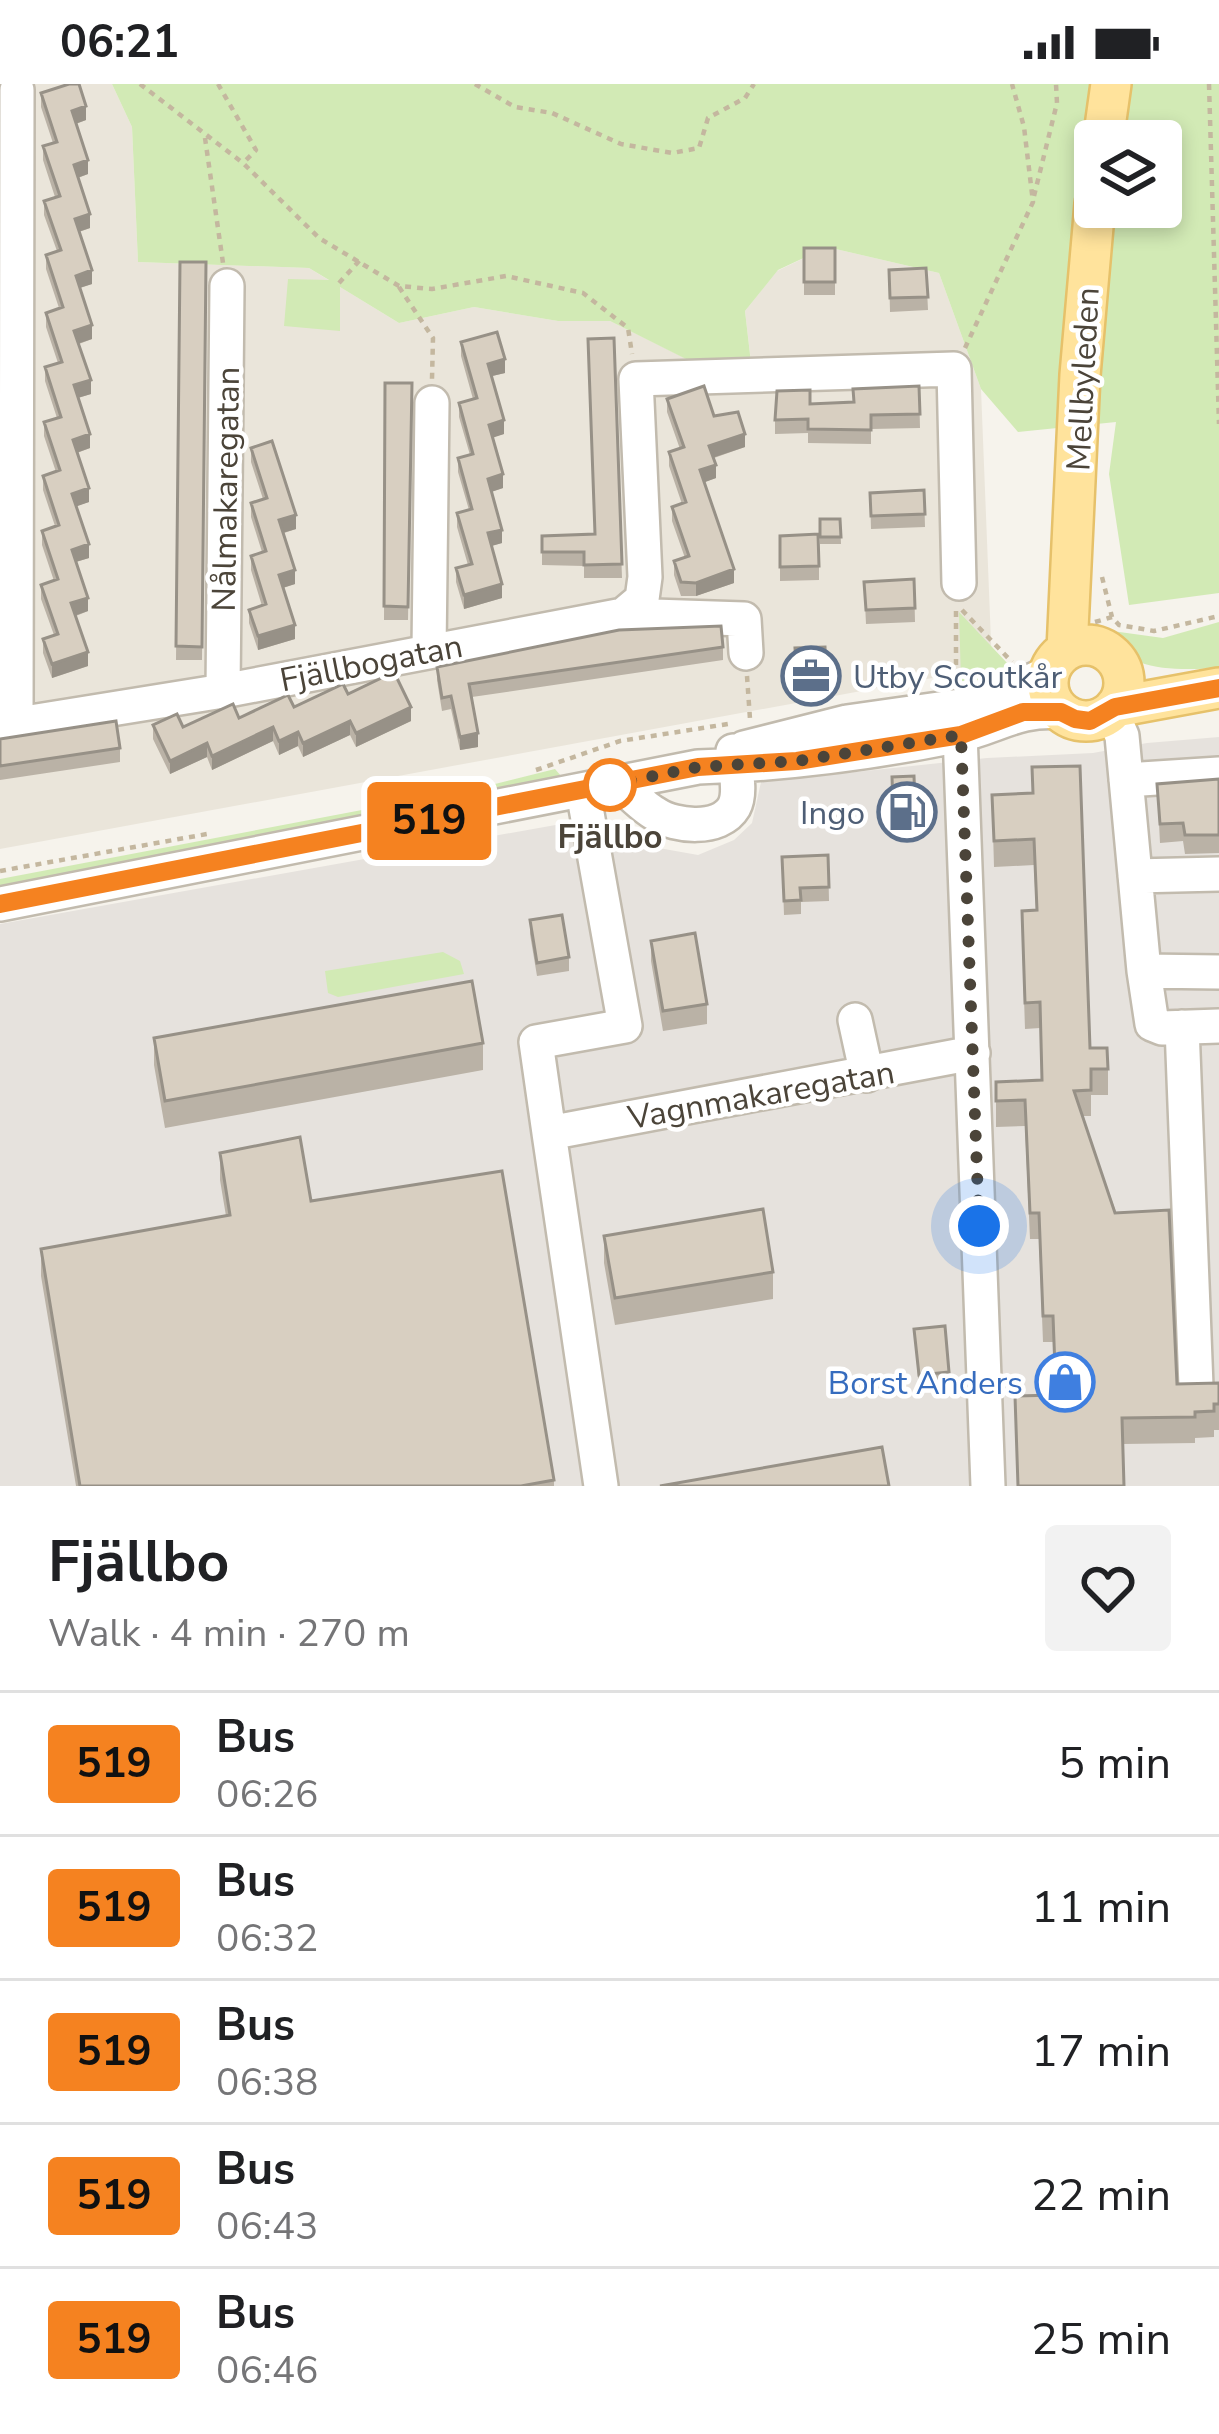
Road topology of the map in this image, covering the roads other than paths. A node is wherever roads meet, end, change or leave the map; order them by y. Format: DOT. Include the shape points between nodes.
graph roads {
  1 [pos="1111,84"];
  2 [pos="17,90"];
  3 [pos="1106,120"];
  4 [pos="1093,228"];
  5 [pos="227,286"];
  6 [pos="432,403"];
  7 [pos="959,584"];
  8 [pos="623,615"];
  9 [pos="745,636"];
  10 [pos="429,651"];
  11 [pos="1083,669"];
  12 [pos="1219,686"];
  13 [pos="223,691"];
  14 [pos="959,710"];
  15 [pos="1061,712"];
  16 [pos="8,725"];
  17 [pos="732,746"];
  18 [pos="1219,774"];
  19 [pos="1126,780"];
  20 [pos="620,784"];
  21 [pos="583,791"];
  22 [pos="1219,874"];
  23 [pos="1135,876"];
  24 [pos="0,904"];
  25 [pos="1144,971"];
  26 [pos="1219,972"];
  27 [pos="855,1020"];
  28 [pos="1219,1026"];
  29 [pos="1182,1028"];
  30 [pos="973,1053"];
  31 [pos="866,1075"];
  32 [pos="549,1133"];
  33 [pos="1196,1386"];
  34 [pos="601,1486"];
  35 [pos="988,1486"];
  1 -- 3 [label="main road"];
  2 -- 16 [label="street"];
  4 -- 11 [label="main road, Mellbyleden" via="1074,555"];
  5 -- 13 [label="street, Nålmakaregatan"];
  6 -- 10 [label="street"];
  7 -- 8 [label="street" via="954,370 636,379 645,578 642,599"];
  8 -- 9 [label="street, Fjällbogatan"];
  8 -- 10 [label="street, Fjällbogatan"];
  10 -- 13 [label="street, Fjällbogatan"];
  11 -- 12 [label="main road"];
  11 -- 14 [label="street"];
  11 -- 15 [label="main road" via="1098,719"];
  11 -- 19 [label="street" via="1122,736"];
  13 -- 16 [label="street, Fjällbogatan"];
  14 -- 15 [label="street"];
  14 -- 17 [label="street"];
  14 -- 30 [label="street"];
  17 -- 20 [label="street" via="698,767"];
  17 -- 20 [label="street" via="734,806 701,824 658,817"];
  18 -- 19 [label="street"];
  19 -- 23 [label="street"];
  20 -- 21 [label="street"];
  21 -- 24 [label="street"];
  21 -- 32 [label="street" via="625,1026 536,1042"];
  22 -- 23 [label="street"];
  23 -- 25 [label="street"];
  25 -- 26 [label="street"];
  25 -- 29 [label="street" via="1152,1024"];
  27 -- 31 [label="street"];
  28 -- 29 [label="street"];
  29 -- 33 [label="street"];
  30 -- 31 [label="street, Vagnmakaregatan"];
  30 -- 35 [label="street"];
  31 -- 32 [label="street, Vagnmakaregatan"];
  32 -- 34 [label="street"];
}
